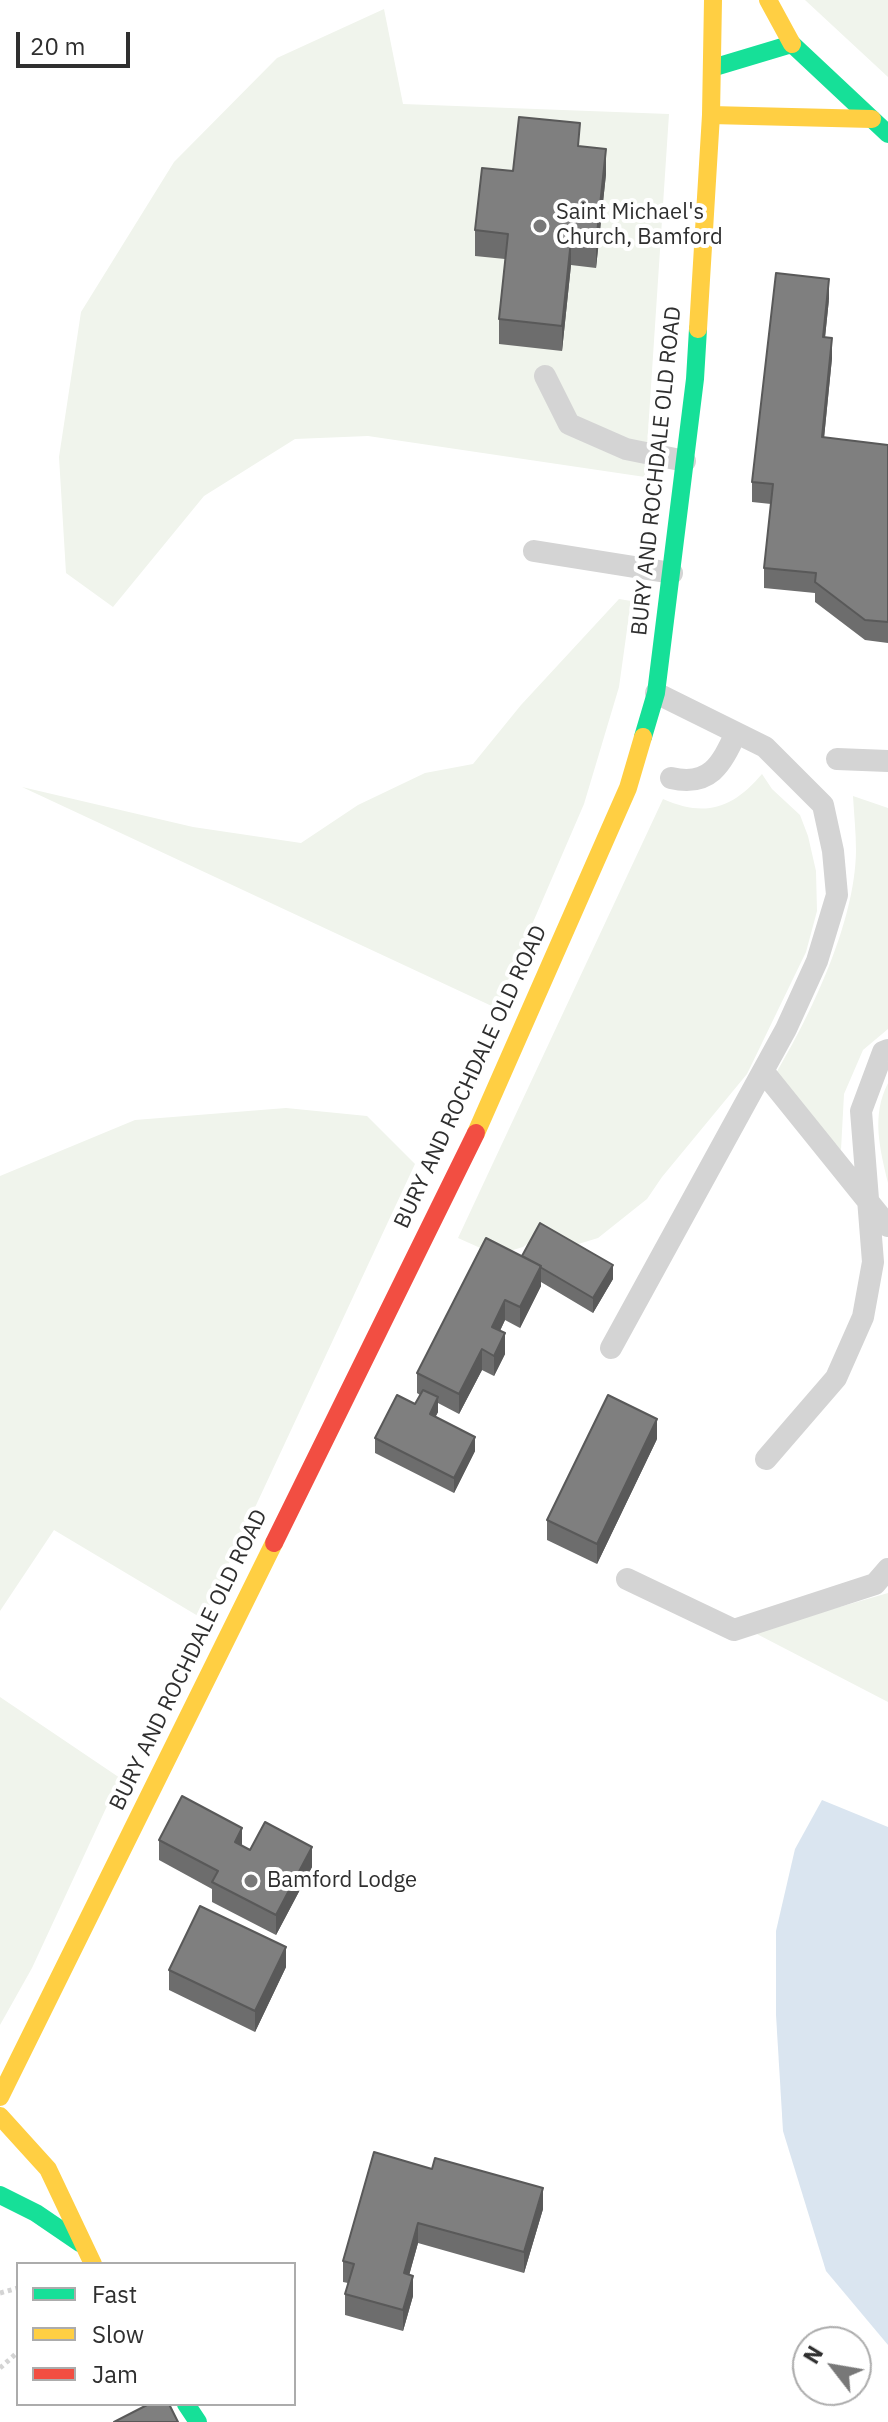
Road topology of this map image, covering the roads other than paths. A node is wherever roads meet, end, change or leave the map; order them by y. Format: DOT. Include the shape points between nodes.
graph roads {
  1 [pos="713,0"];
  2 [pos="768,0"];
  3 [pos="792,44"];
  4 [pos="712,68"];
  5 [pos="711,115"];
  6 [pos="872,119"];
  7 [pos="888,134"];
  8 [pos="545,376"];
  9 [pos="685,461"];
  10 [pos="534,551"];
  11 [pos="672,573"];
  12 [pos="656,693"];
  13 [pos="736,733"];
  14 [pos="837,759"];
  15 [pos="888,761"];
  16 [pos="671,778"];
  17 [pos="888,1050"];
  18 [pos="763,1071"];
  19 [pos="869,1203"];
  20 [pos="888,1226"];
  21 [pos="611,1348"];
  22 [pos="766,1459"];
  23 [pos="888,1569"];
  24 [pos="627,1579"];
  25 [pos="0,2097"];
  26 [pos="0,2116"];
  27 [pos="0,2195"];
  28 [pos="80,2243"];
  29 [pos="92,2262"];
  1 -- 4 [label="main road, BURY AND ROCHDALE OLD ROAD"];
  2 -- 3 [label="main road"];
  3 -- 4 [label="main road"];
  3 -- 6 [label="main road"];
  4 -- 5 [label="main road, BURY AND ROCHDALE OLD ROAD"];
  5 -- 6 [label="main road"];
  5 -- 9 [label="main road, BURY AND ROCHDALE OLD ROAD"];
  6 -- 7 [label="main road"];
  8 -- 9 [label="lane" via="569,424 626,449"];
  9 -- 11 [label="main road, BURY AND ROCHDALE OLD ROAD"];
  10 -- 11 [label="lane"];
  11 -- 12 [label="main road, BURY AND ROCHDALE OLD ROAD"];
  12 -- 13 [label="lane"];
  12 -- 25 [label="main road, BURY AND ROCHDALE OLD ROAD" via="628,788 489,1106"];
  13 -- 16 [label="lane" via="725,757 704,779"];
  13 -- 18 [label="lane" via="765,747 823,805 837,895 817,961"];
  14 -- 15 [label="lane"];
  17 -- 19 [label="lane" via="861,1111"];
  18 -- 19 [label="lane"];
  18 -- 21 [label="lane"];
  19 -- 20 [label="lane"];
  19 -- 22 [label="lane" via="873,1262 863,1317 836,1378"];
  23 -- 24 [label="lane" via="875,1584 734,1630"];
  26 -- 28 [label="main road" via="39,2154"];
  27 -- 28 [label="main road"];
  28 -- 29 [label="main road"];
}
